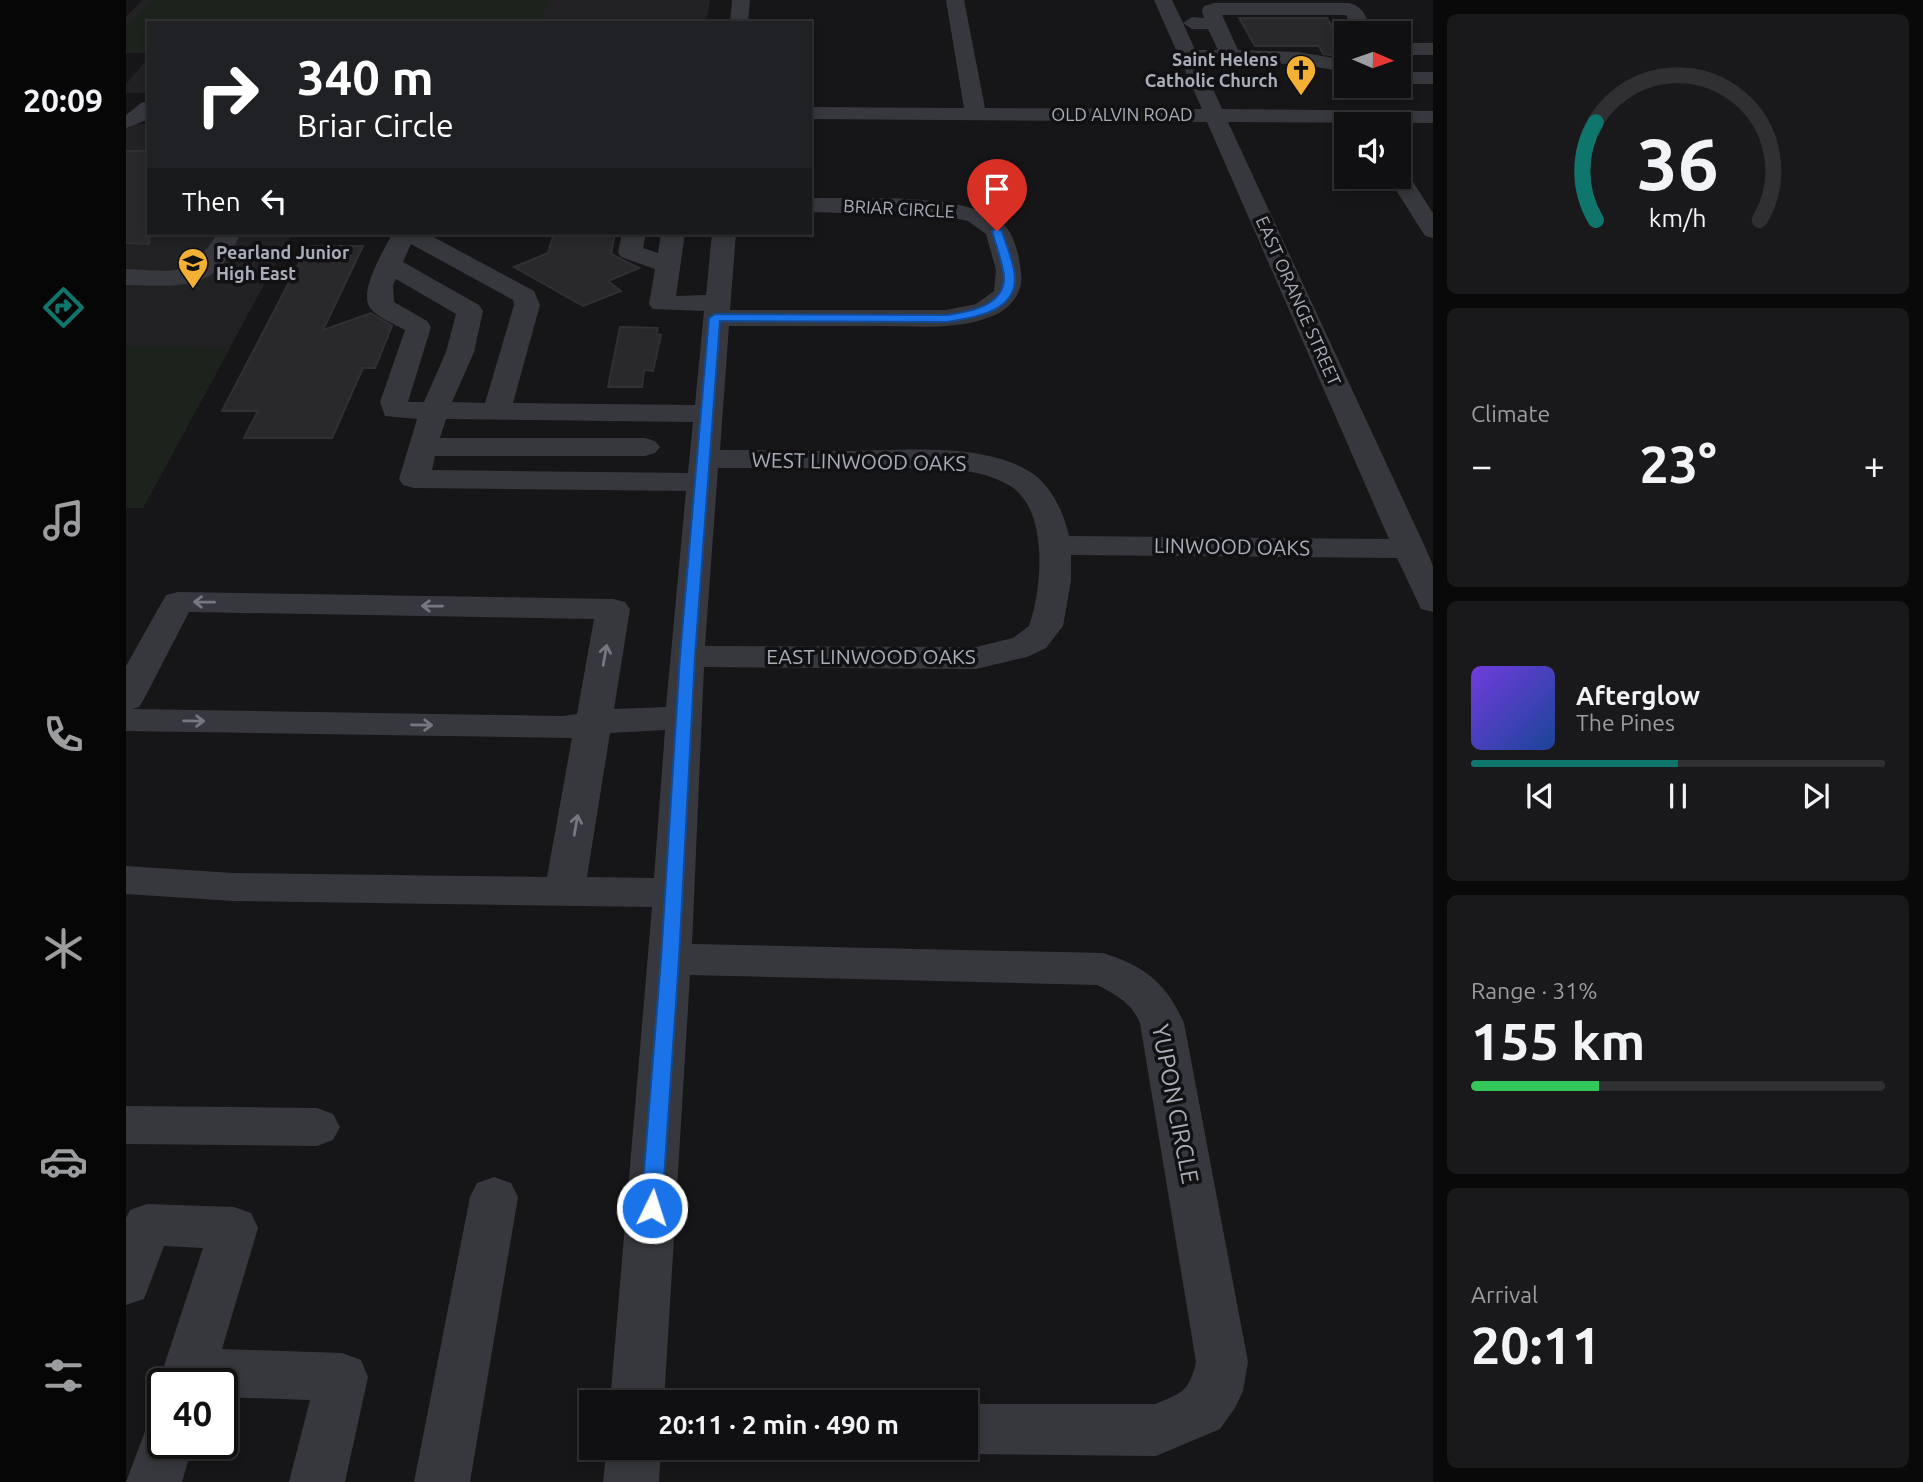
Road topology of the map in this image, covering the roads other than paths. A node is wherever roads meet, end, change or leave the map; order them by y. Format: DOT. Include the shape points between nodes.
graph roads {
  1 [pos="741,0"];
  2 [pos="954,0"];
  3 [pos="1168,12"];
  4 [pos="739,21"];
  5 [pos="1358,21"];
  6 [pos="1215,23"];
  7 [pos="1411,50"];
  8 [pos="1431,52"];
  9 [pos="1188,56"];
  10 [pos="1231,57"];
  11 [pos="1334,64"];
  12 [pos="1411,78"];
  13 [pos="1433,78"];
  14 [pos="126,107"];
  15 [pos="147,107"];
  16 [pos="147,108"];
  17 [pos="812,113"];
  18 [pos="976,114"];
  19 [pos="1214,116"];
  20 [pos="1334,116"];
  21 [pos="1411,117"];
  22 [pos="1433,117"];
  23 [pos="126,122"];
  24 [pos="1406,189"];
  25 [pos="812,205"];
  26 [pos="1433,231"];
  27 [pos="229,235"];
  28 [pos="408,235"];
  29 [pos="411,235"];
  30 [pos="634,235"];
  31 [pos="673,235"];
  32 [pos="724,235"];
  33 [pos="390,265"];
  34 [pos="667,265"];
  35 [pos="126,277"];
  36 [pos="716,311"];
  37 [pos="433,413"];
  38 [pos="496,413"];
  39 [pos="707,414"];
  40 [pos="650,415"];
  41 [pos="424,447"];
  42 [pos="645,447"];
  43 [pos="702,470"];
  44 [pos="639,481"];
  45 [pos="1054,545"];
  46 [pos="1410,550"];
  47 [pos="1433,602"];
  48 [pos="687,656"];
  49 [pos="126,699"];
  50 [pos="684,717"];
  51 [pos="126,720"];
  52 [pos="593,722"];
  53 [pos="126,880"];
  54 [pos="564,892"];
  55 [pos="674,893"];
  56 [pos="670,959"];
  57 [pos="126,1125"];
  58 [pos="317,1127"];
  59 [pos="494,1197"];
  60 [pos="126,1283"];
  61 [pos="189,1368"];
  62 [pos="238,1378"];
  63 [pos="638,1390"];
  64 [pos="978,1429"];
  65 [pos="161,1459"];
  66 [pos="633,1460"];
  67 [pos="154,1482"];
  68 [pos="317,1482"];
  69 [pos="442,1482"];
  70 [pos="631,1482"];
  1 -- 4 [label="street"];
  2 -- 18 [label="street"];
  3 -- 6 [label="street"];
  3 -- 9 [label="street, EAST ORANGE STREET"];
  5 -- 6 [label="street" via="1349,9 1214,9"];
  6 -- 10 [label="street"];
  7 -- 8 [label="street"];
  9 -- 10 [label="street"];
  9 -- 19 [label="street, EAST ORANGE STREET"];
  10 -- 11 [label="street" via="1298,58"];
  12 -- 13 [label="street"];
  14 -- 15 [label="street"];
  16 -- 23 [label="street"];
  17 -- 18 [label="street, OLD ALVIN ROAD"];
  18 -- 19 [label="street, OLD ALVIN ROAD"];
  19 -- 20 [label="street, OLD ALVIN ROAD"];
  19 -- 46 [label="street, EAST ORANGE STREET"];
  21 -- 22 [label="street, OLD ALVIN ROAD"];
  24 -- 26 [label="street"];
  25 -- 36 [label="street, BRIAR CIRCLE" via="933,208 975,215 997,231 1010,280 1001,301 975,314 947,318"];
  27 -- 35 [label="street" via="209,264 197,272 176,277"];
  28 -- 33 [label="street"];
  29 -- 38 [label="street" via="525,296 527,305"];
  30 -- 34 [label="street" via="630,252"];
  31 -- 34 [label="street"];
  32 -- 36 [label="street"];
  33 -- 37 [label="street" via="470,311 460,352"];
  33 -- 37 [label="street" via="380,285 381,305 418,327 395,411"];
  34 -- 36 [label="street, BRIAR CIRCLE" via="662,304"];
  36 -- 39 [label="street"];
  37 -- 38 [label="lane"];
  37 -- 41 [label="street"];
  38 -- 40 [label="lane"];
  39 -- 40 [label="lane"];
  39 -- 43 [label="street"];
  40 -- 42 [label="street"];
  41 -- 42 [label="street"];
  41 -- 44 [label="street, WEST LINWOOD OAKS" via="414,479"];
  42 -- 44 [label="street"];
  43 -- 44 [label="street, WEST LINWOOD OAKS"];
  43 -- 45 [label="street, WEST LINWOOD OAKS" via="946,461 995,469 1023,481 1035,492 1047,510"];
  43 -- 48 [label="street"];
  45 -- 46 [label="street, LINWOOD OAKS"];
  45 -- 48 [label="street, EAST LINWOOD OAKS" via="1054,586 1046,628 1028,644 1004,653 976,658"];
  46 -- 47 [label="street, EAST ORANGE STREET"];
  48 -- 50 [label="street"];
  52 -- 49 [label="street, one-way" via="612,609 178,602"];
  50 -- 52 [label="lane"];
  50 -- 55 [label="street"];
  51 -- 52 [label="street, one-way" via="564,728"];
  54 -- 52 [label="street, one-way"];
  53 -- 54 [label="street" via="233,887"];
  54 -- 55 [label="street"];
  55 -- 56 [label="street"];
  56 -- 63 [label="street"];
  56 -- 64 [label="street, YUPON CIRCLE" via="1103,969 1154,1002 1162,1023 1222,1362 1216,1391 1201,1411 1156,1430"];
  57 -- 58 [label="street"];
  59 -- 69 [label="street"];
  60 -- 61 [label="street" via="147,1225 234,1228"];
  62 -- 68 [label="street" via="342,1377"];
  65 -- 67 [label="street"];
  66 -- 70 [label="street"];
}
